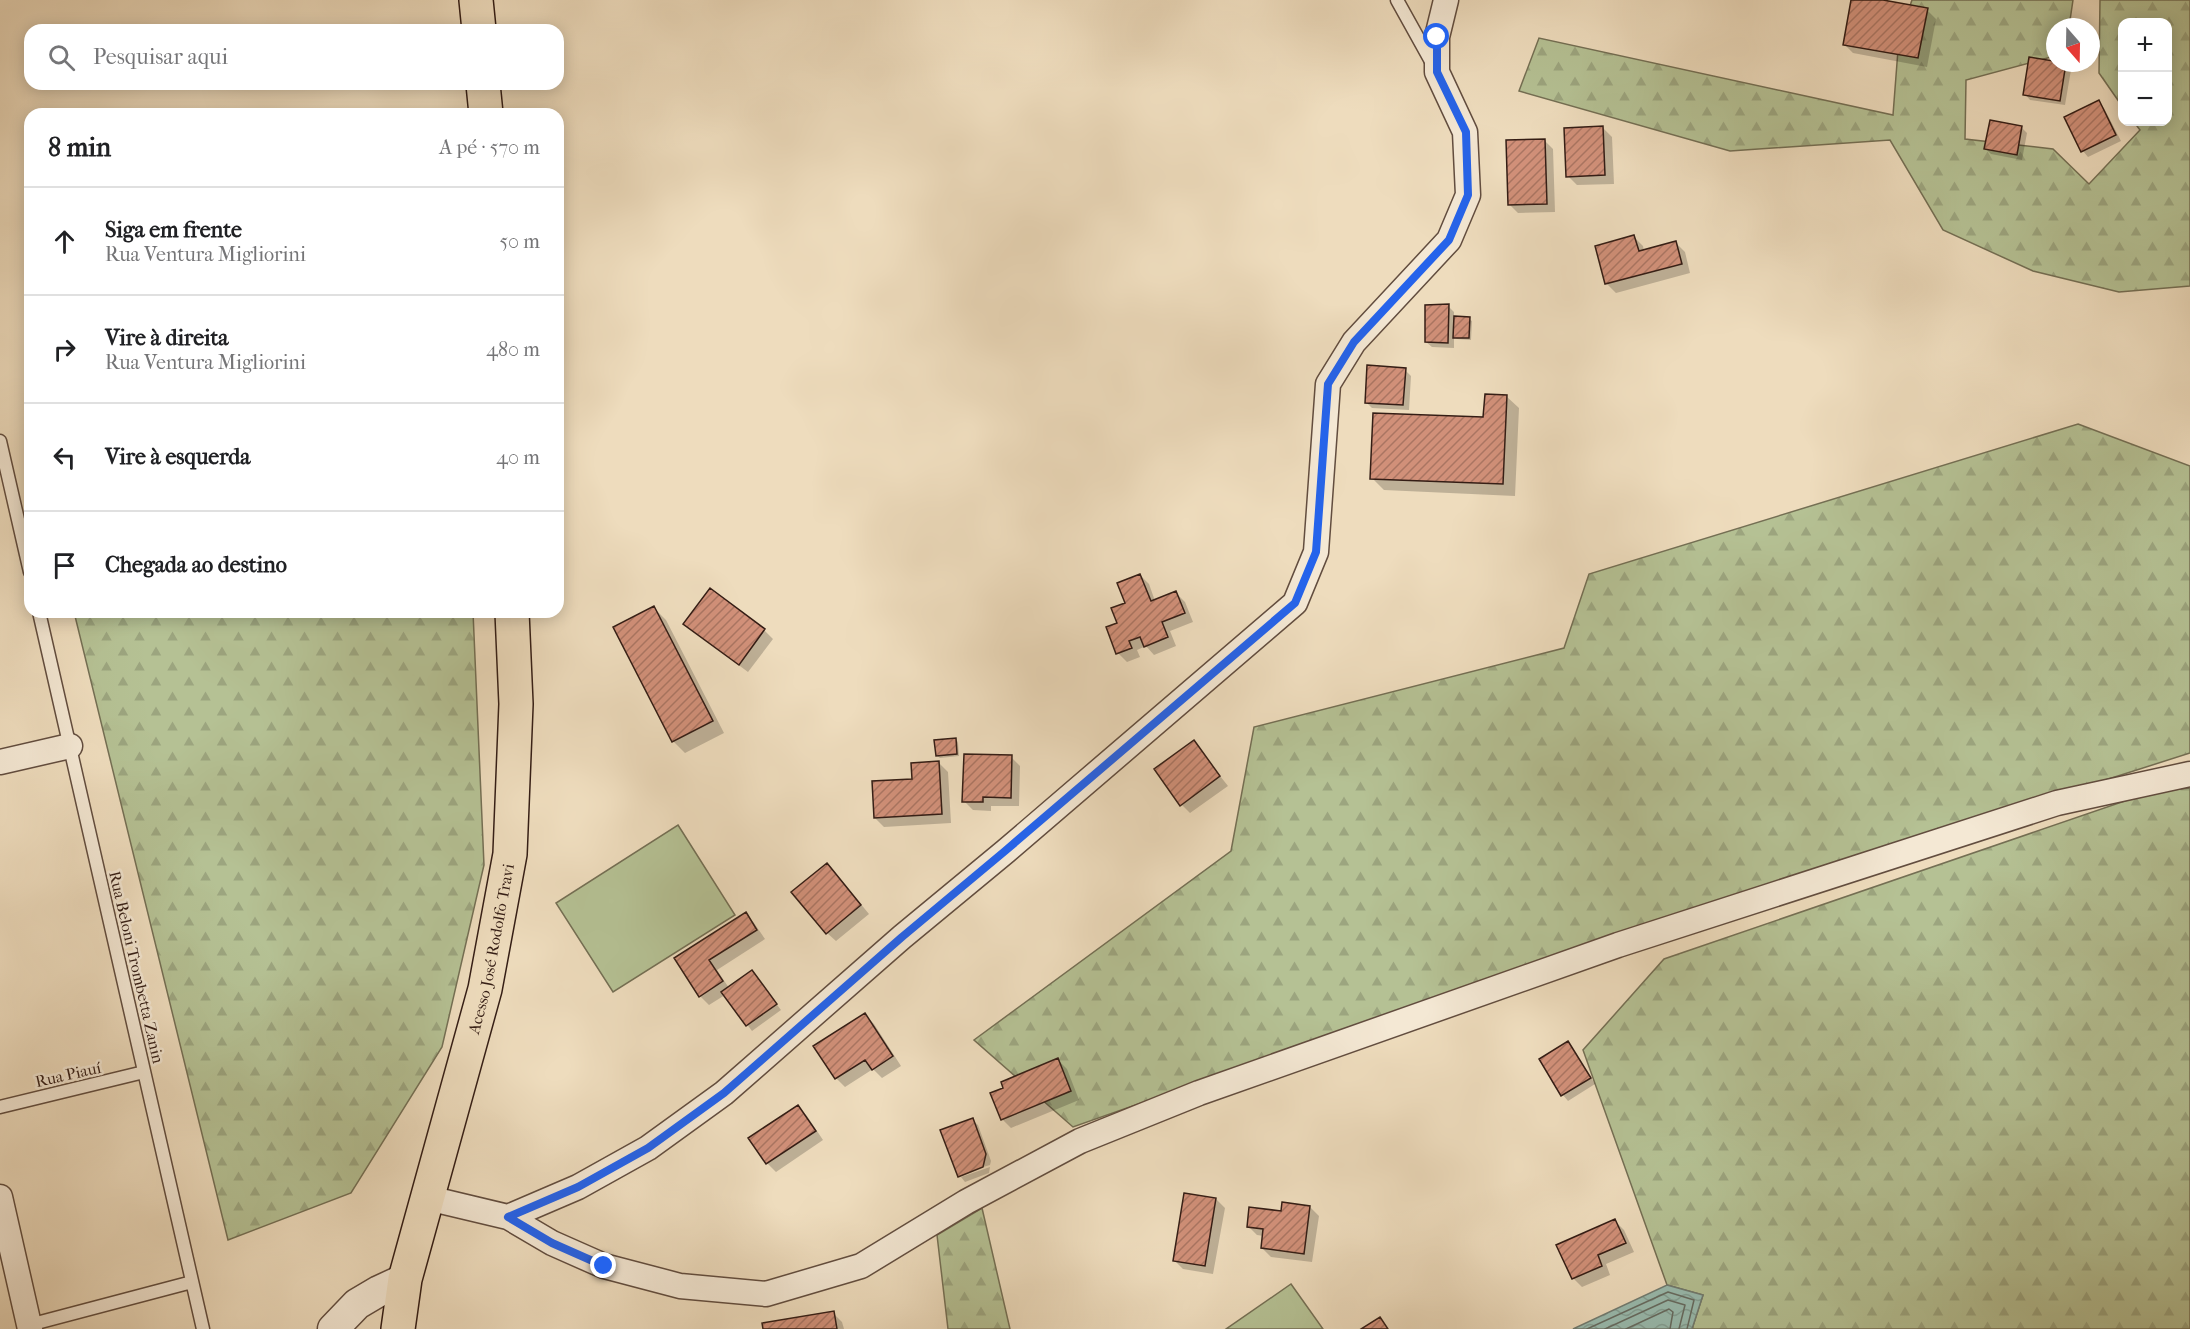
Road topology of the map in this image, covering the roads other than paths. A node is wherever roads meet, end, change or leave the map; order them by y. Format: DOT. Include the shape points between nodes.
graph roads {
  1 [pos="476,0"];
  2 [pos="1397,0"];
  3 [pos="1446,0"];
  4 [pos="478,24"];
  5 [pos="1437,72"];
  6 [pos="484,90"];
  7 [pos="485,108"];
  8 [pos="0,441"];
  9 [pos="24,546"];
  10 [pos="40,618"];
  11 [pos="512,618"];
  12 [pos="70,746"];
  13 [pos="0,762"];
  14 [pos="2190,774"];
  15 [pos="144,1072"];
  16 [pos="0,1107"];
  17 [pos="0,1197"];
  18 [pos="428,1198"];
  19 [pos="508,1217"];
  20 [pos="405,1279"];
  21 [pos="192,1282"];
  22 [pos="25,1328"];
  23 [pos="203,1329"];
  24 [pos="333,1329"];
  25 [pos="398,1329"];
  1 -- 4 [label="highway"];
  2 -- 5 [label="lane"];
  3 -- 5 [label="street" via="1437,37"];
  5 -- 19 [label="street" via="1466,132 1468,195 1449,240 1354,342 1328,384 1316,552 1295,603 724,1093 648,1148 578,1187"];
  6 -- 7 [label="highway"];
  8 -- 9 [label="lane"];
  10 -- 12 [label="lane, Rua Beloni Trombetta Zanin"];
  11 -- 18 [label="highway, Acesso José Rodolfo Travi" via="516,704 510,854 485,989"];
  12 -- 13 [label="street"];
  12 -- 15 [label="lane, Rua Beloni Trombetta Zanin"];
  14 -- 19 [label="street" via="2057,803 1618,945 1199,1093 1080,1141 966,1202 861,1266 766,1294 680,1286 604,1266 552,1243"];
  15 -- 16 [label="lane, Rua Piauí"];
  15 -- 21 [label="lane, Rua Beloni Trombetta Zanin"];
  17 -- 22 [label="street"];
  18 -- 19 [label="street"];
  18 -- 20 [label="highway, Acesso José Rodolfo Travi"];
  20 -- 24 [label="street" via="357,1304"];
  20 -- 25 [label="highway, Acesso José Rodolfo Travi"];
  21 -- 22 [label="lane"];
  21 -- 23 [label="lane, Rua Beloni Trombetta Zanin"];
}
